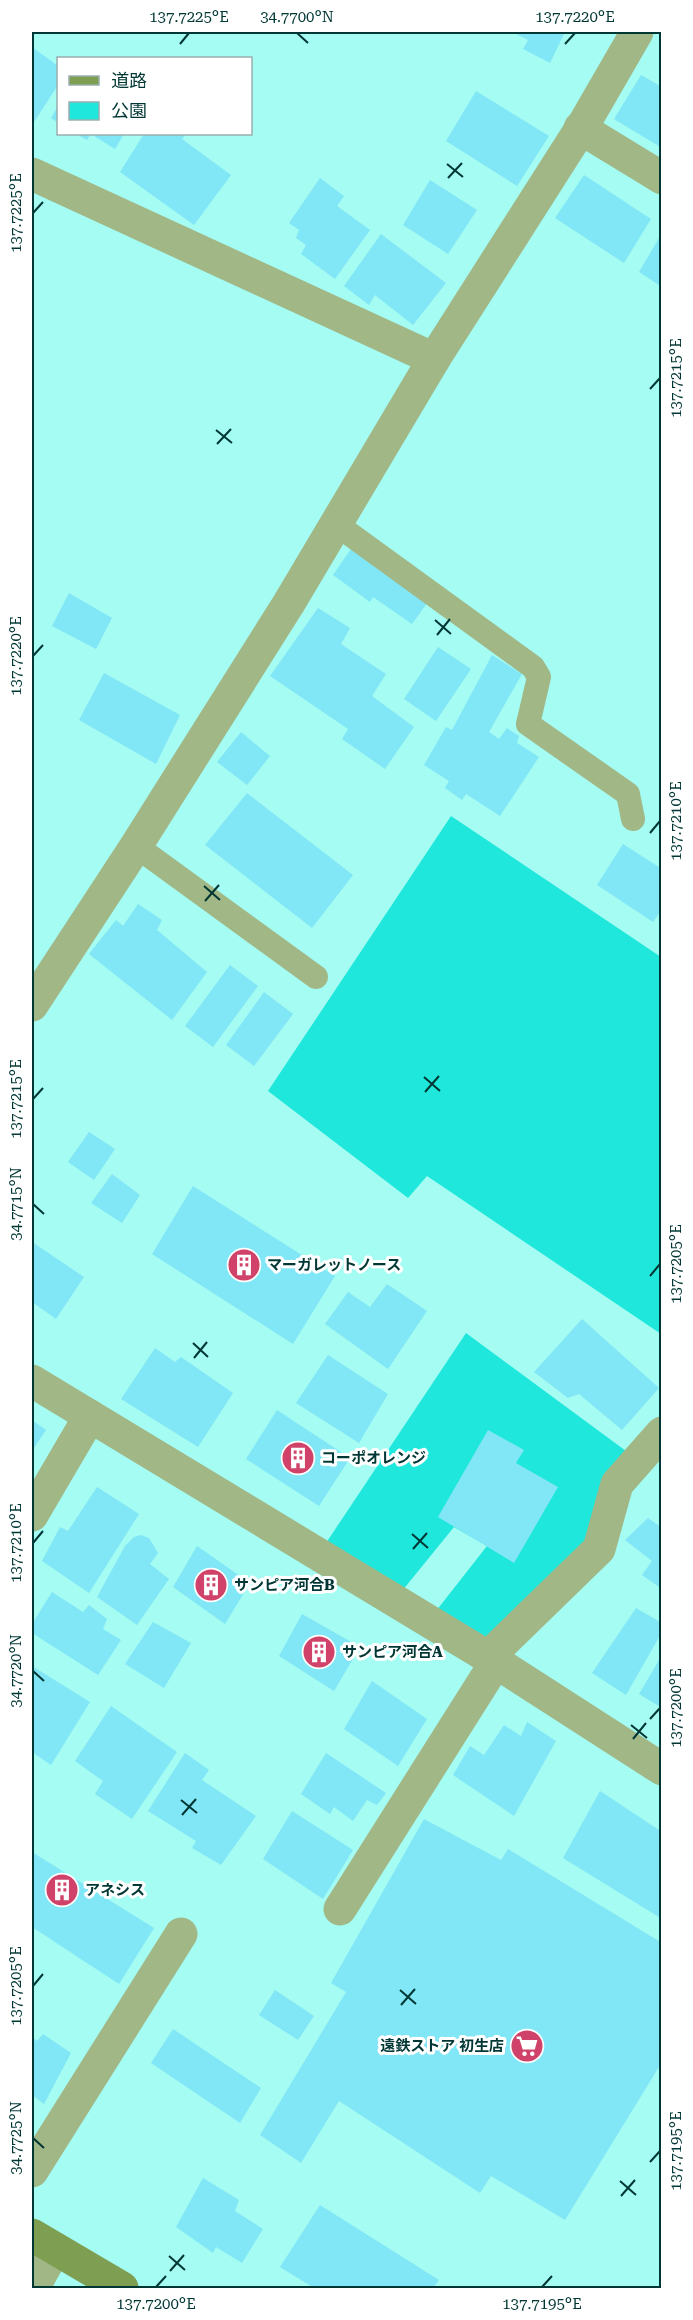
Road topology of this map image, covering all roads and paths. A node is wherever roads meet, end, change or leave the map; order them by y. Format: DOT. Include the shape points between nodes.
graph roads {
  1 [pos="637,32"];
  2 [pos="580,128"];
  3 [pos="32,174"];
  4 [pos="662,178"];
  5 [pos="434,359"];
  6 [pos="336,524"];
  7 [pos="633,819"];
  8 [pos="136,846"];
  9 [pos="316,977"];
  10 [pos="32,1005"];
  11 [pos="32,1381"];
  12 [pos="90,1416"];
  13 [pos="662,1432"];
  14 [pos="32,1515"];
  15 [pos="492,1659"];
  16 [pos="662,1769"];
  17 [pos="340,1909"];
  18 [pos="181,1934"];
  19 [pos="32,2171"];
  20 [pos="43,2242"];
  21 [pos="33,2289"];
  22 [pos="122,2289"];
  1 -- 2 [label="street"];
  2 -- 4 [label="street"];
  2 -- 5 [label="street"];
  3 -- 5 [label="street"];
  5 -- 6 [label="street"];
  6 -- 7 [label="lane" via="533,667 539,677 528,724 628,794"];
  6 -- 8 [label="street"];
  8 -- 9 [label="lane"];
  8 -- 10 [label="street"];
  11 -- 12 [label="street"];
  12 -- 14 [label="street"];
  12 -- 15 [label="street"];
  13 -- 15 [label="street" via="617,1484 599,1549"];
  15 -- 16 [label="street"];
  15 -- 17 [label="street"];
  18 -- 19 [label="street"];
  20 -- 21 [label="street"];
  20 -- 22 [label="street"];
}
